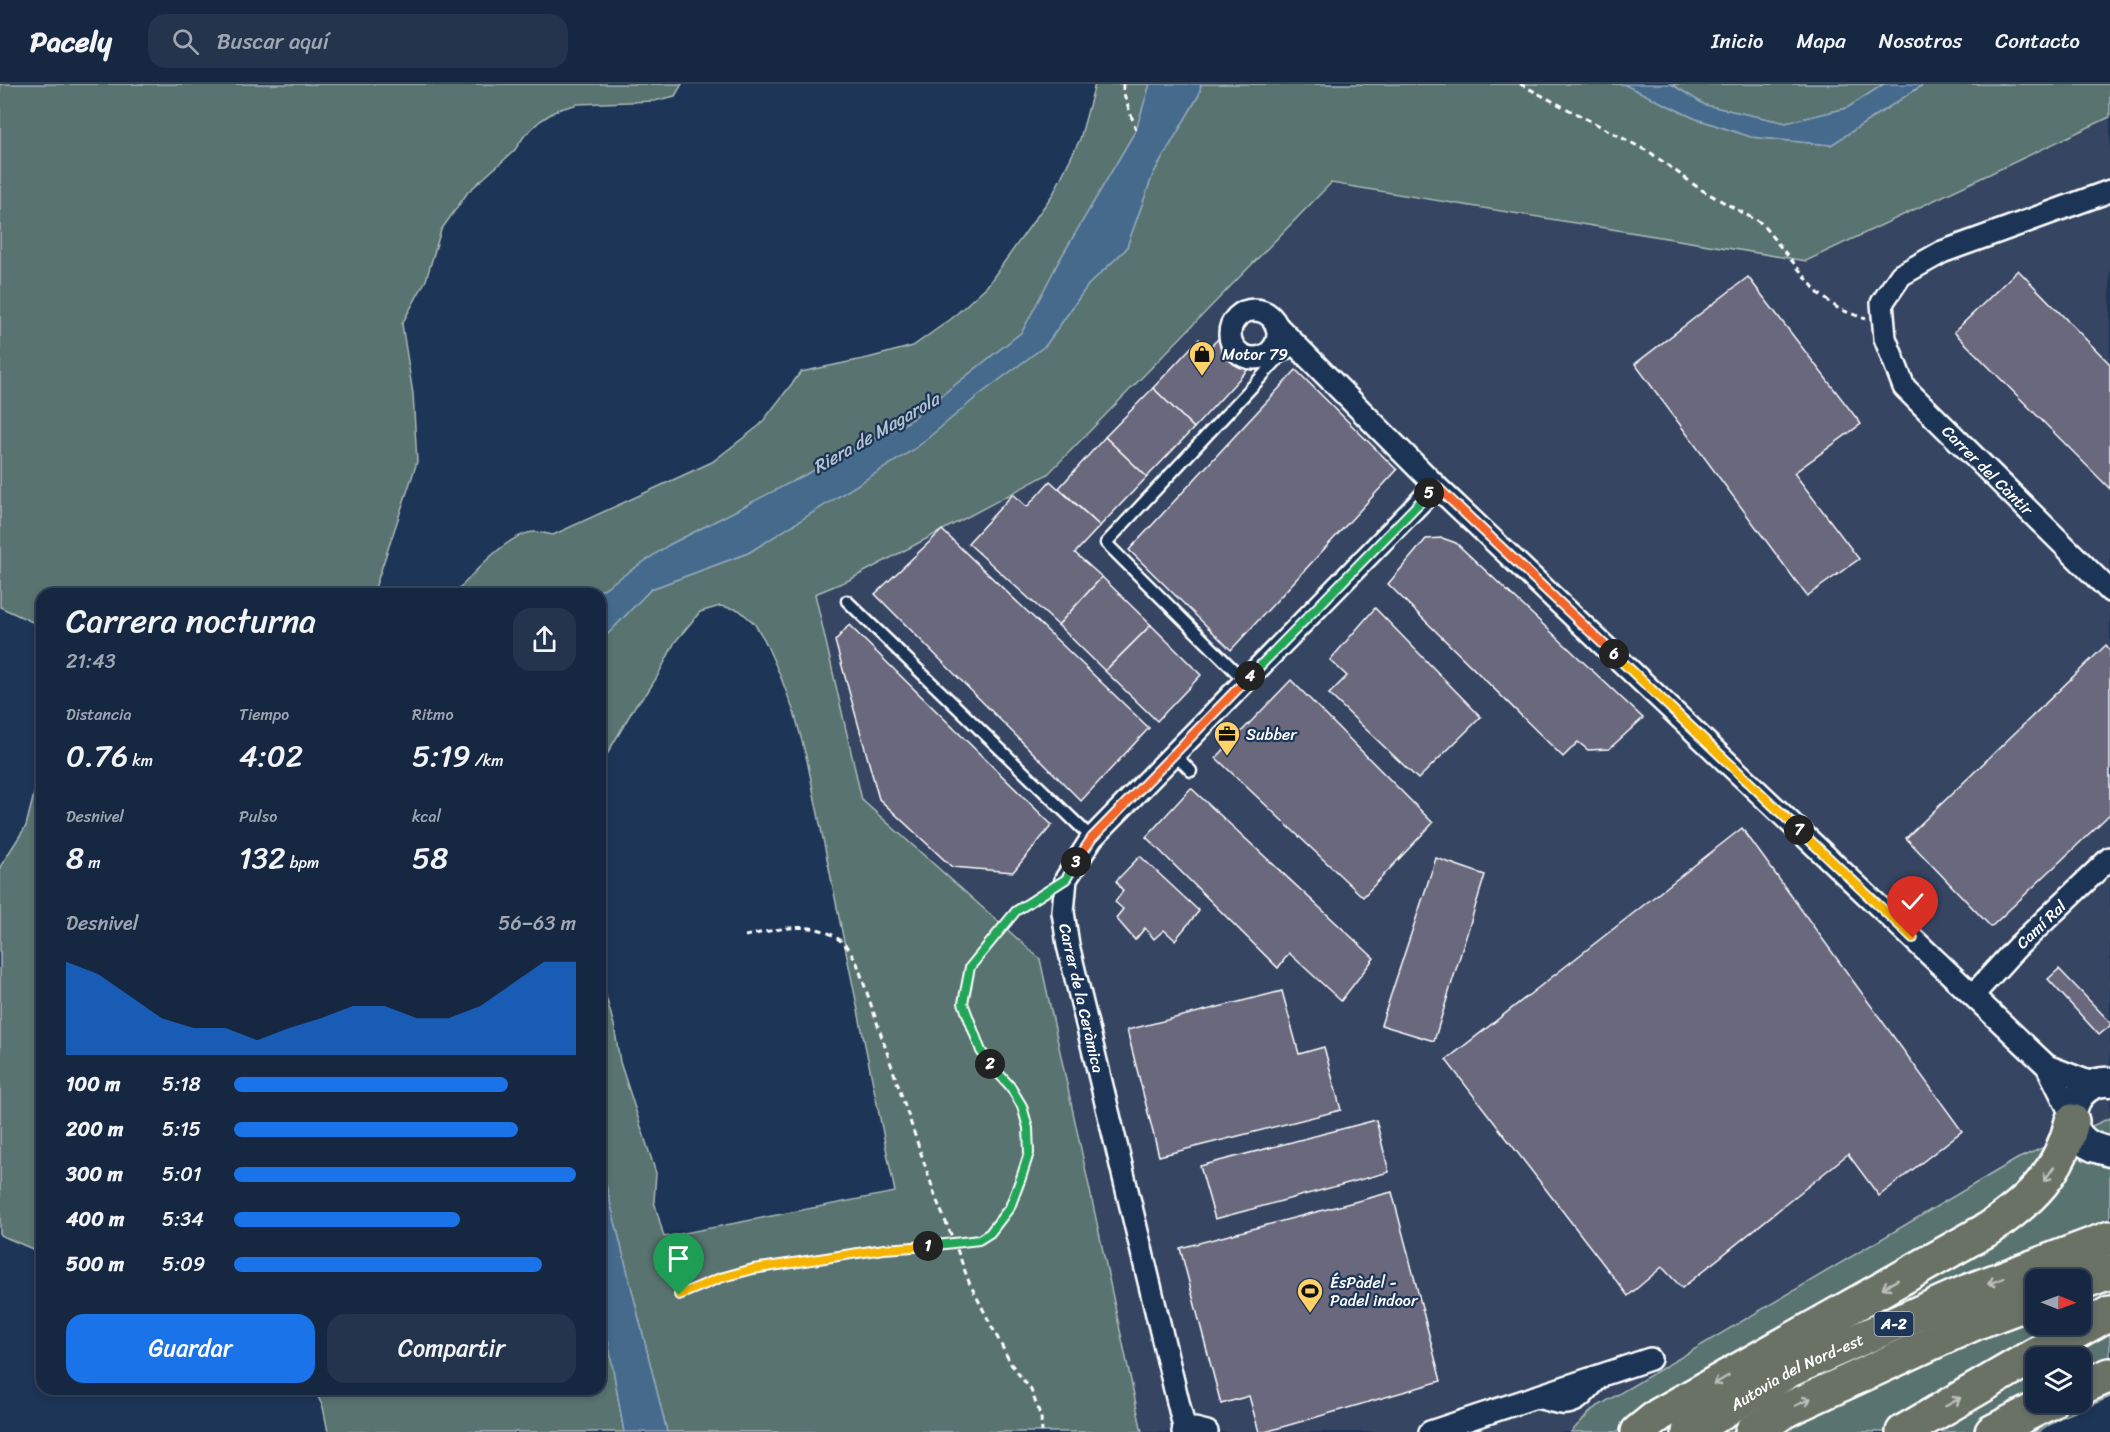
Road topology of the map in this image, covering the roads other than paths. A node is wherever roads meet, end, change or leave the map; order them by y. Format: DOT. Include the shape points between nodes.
graph roads {
  1 [pos="2110,191"];
  2 [pos="1287,352"];
  3 [pos="1436,486"];
  4 [pos="2110,591"];
  5 [pos="847,601"];
  6 [pos="1245,681"];
  7 [pos="1174,754"];
  8 [pos="1191,771"];
  9 [pos="1092,838"];
  10 [pos="2110,858"];
  11 [pos="1973,995"];
  12 [pos="2048,1066"];
  13 [pos="2102,1083"];
  14 [pos="2072,1119"];
  15 [pos="2108,1150"];
  16 [pos="2110,1238"];
  17 [pos="2110,1272"];
  18 [pos="2091,1279"];
  19 [pos="2025,1304"];
  20 [pos="2110,1313"];
  21 [pos="1650,1359"];
  22 [pos="2110,1375"];
  23 [pos="2091,1383"];
  24 [pos="2029,1413"];
  25 [pos="1184,1432"];
  26 [pos="1207,1432"];
  27 [pos="1430,1432"];
  28 [pos="1638,1432"];
  29 [pos="1689,1432"];
  30 [pos="1752,1432"];
  31 [pos="1903,1432"];
  32 [pos="1992,1432"];
  1 -- 4 [label="street, Carrer del Càntir" via="1942,252 1902,275 1882,303 1884,332 1904,387"];
  2 -- 2 [label="street" via="1276,325 1265,313 1242,314 1232,326 1232,342 1241,354 1256,358"];
  2 -- 3 [label="street"];
  2 -- 6 [label="lane" via="1106,543"];
  3 -- 6 [label="street, Carrer de la Ceràmica"];
  3 -- 11 [label="street"];
  5 -- 9 [label="lane"];
  6 -- 7 [label="street, Carrer de la Ceràmica"];
  7 -- 8 [label="lane"];
  7 -- 9 [label="street, Carrer de la Ceràmica"];
  9 -- 25 [label="street, Carrer de la Ceràmica" via="1066,879 1063,912 1068,945"];
  10 -- 11 [label="street, Camí Ral"];
  11 -- 12 [label="street"];
  12 -- 13 [label="street"];
  12 -- 14 [label="street"];
  13 -- 14 [label="main road" via="2079,1095"];
  14 -- 15 [label="main road" via="2082,1140"];
  14 -- 28 [label="highway, one-way" via="2063,1153 2048,1178 2017,1210 1659,1415"];
  16 -- 29 [label="highway, Autovia del Nord-est / A-2, one-way" via="1966,1292 1790,1370"];
  17 -- 18 [label="highway"];
  30 -- 19 [label="highway, Autovia del Nord-est / A-2, one-way" via="1788,1409 1977,1322"];
  31 -- 20 [label="highway, one-way"];
  21 -- 27 [label="street"];
  22 -- 23 [label="highway"];
  24 -- 32 [label="highway"];
  25 -- 26 [label="street"];
}
